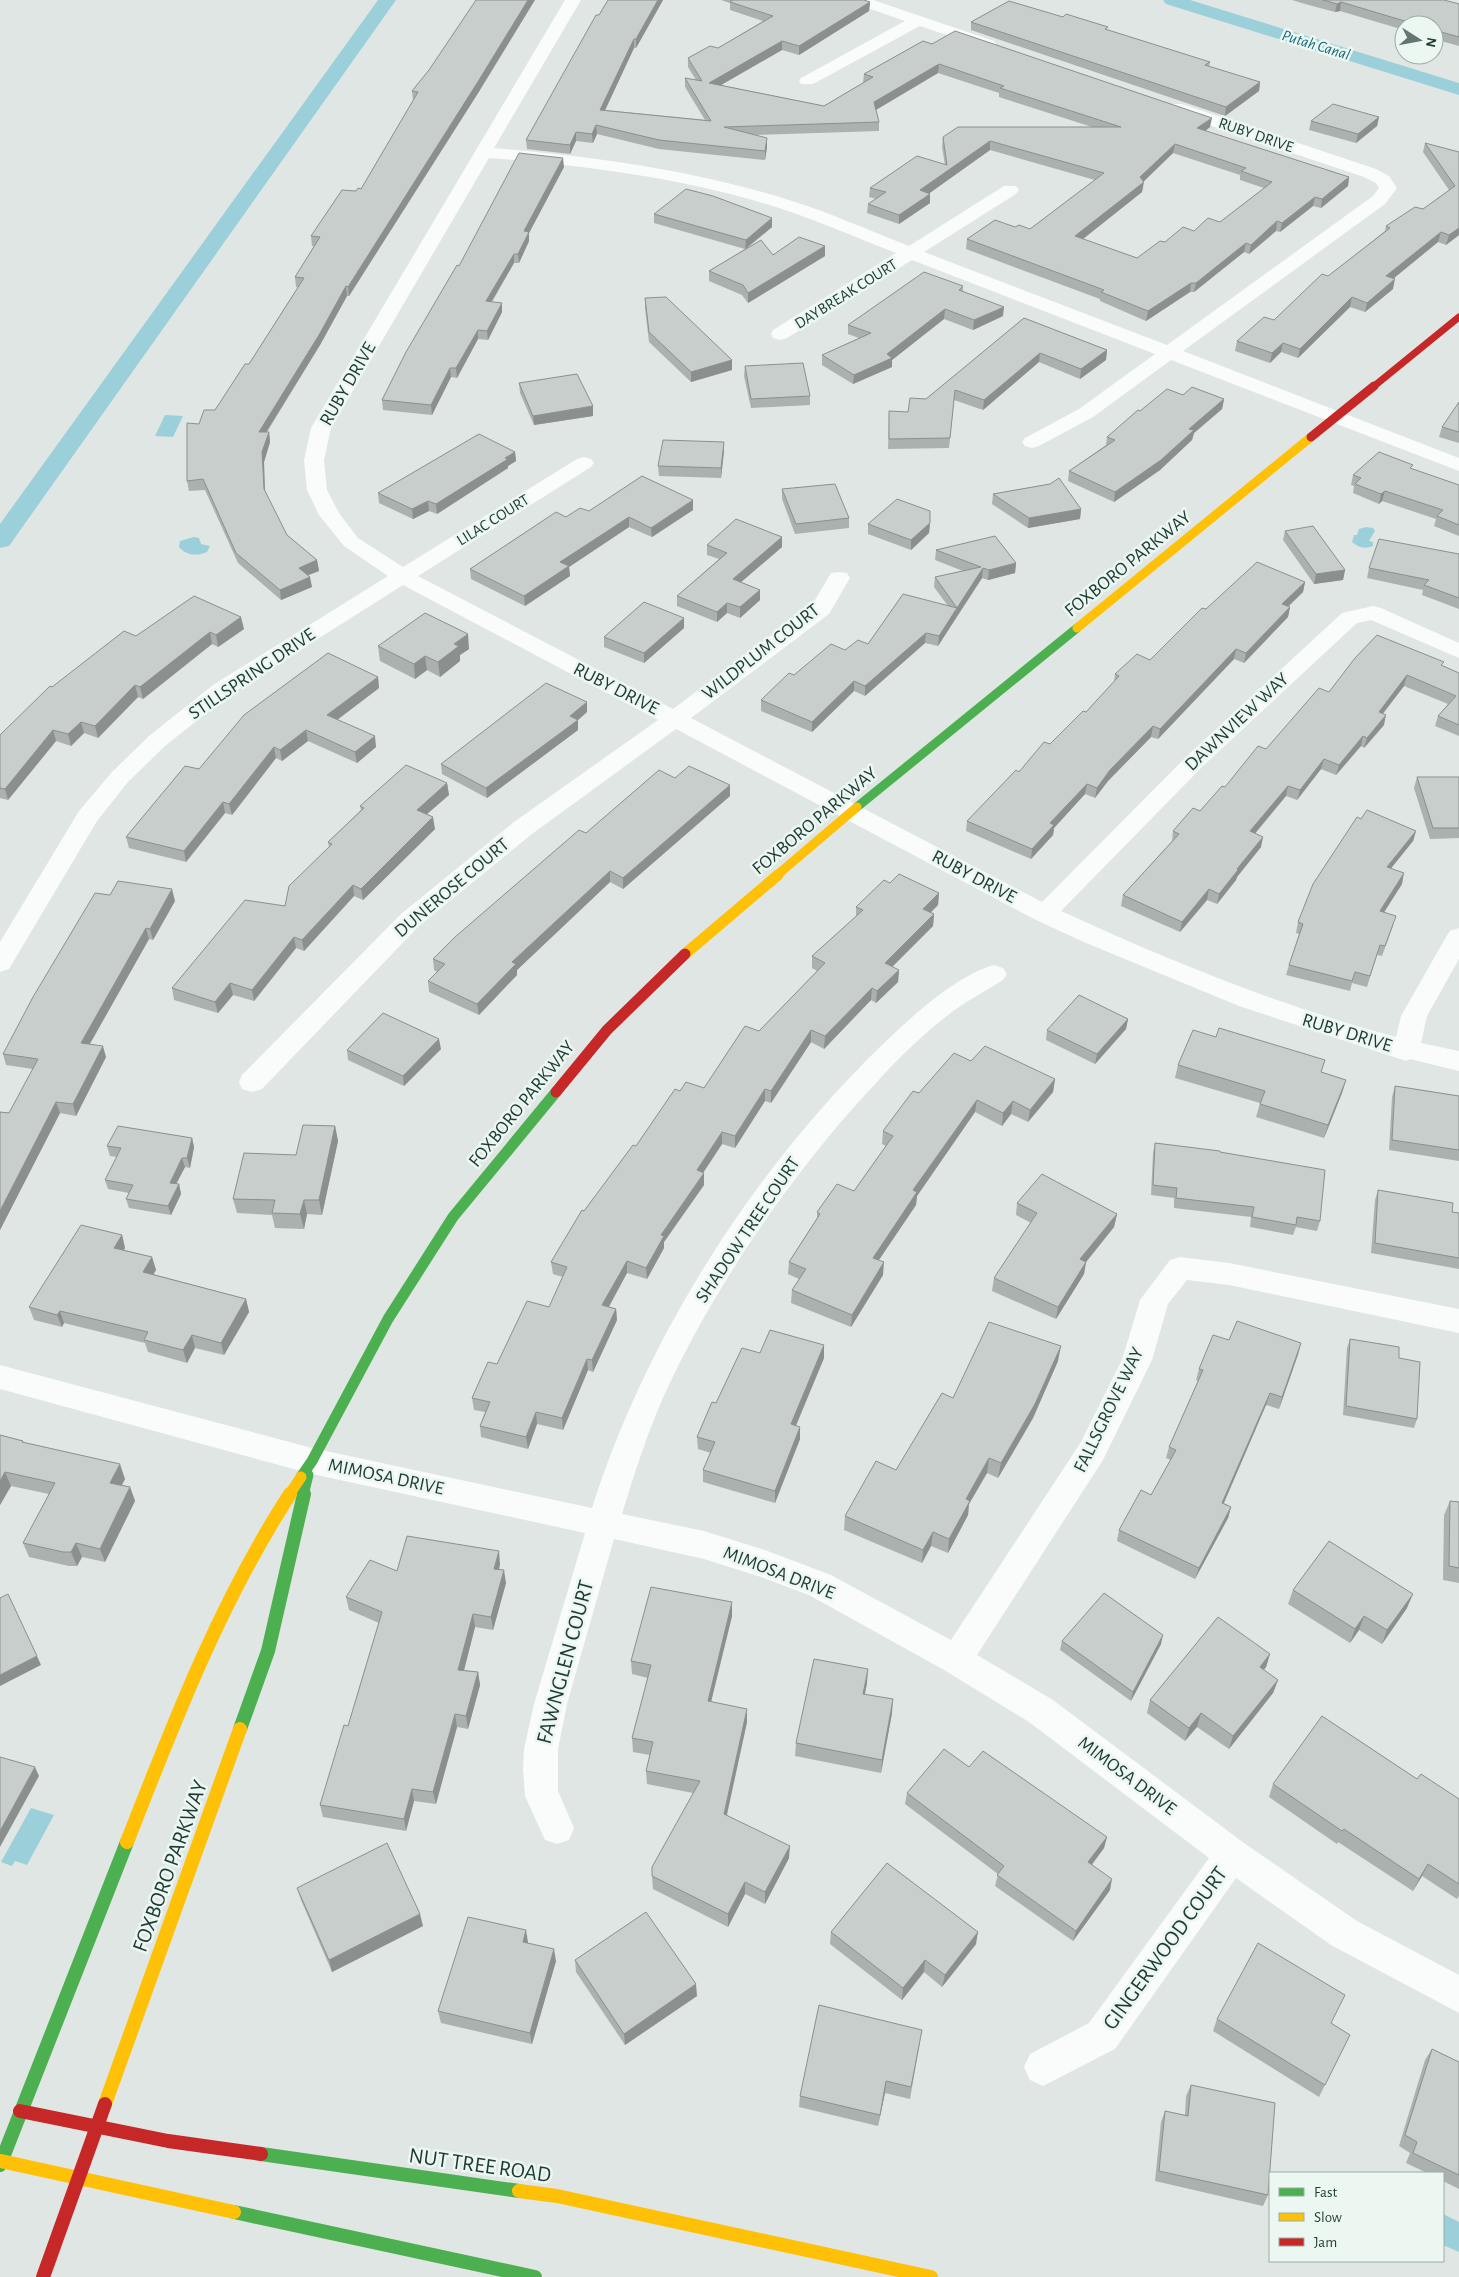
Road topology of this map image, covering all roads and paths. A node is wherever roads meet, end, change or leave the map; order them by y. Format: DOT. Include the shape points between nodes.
graph roads {
  1 [pos="573,0"];
  2 [pos="858,0"];
  3 [pos="919,20"];
  4 [pos="1001,48"];
  5 [pos="807,81"];
  6 [pos="1165,104"];
  7 [pos="484,152"];
  8 [pos="1010,190"];
  9 [pos="910,252"];
  10 [pos="1459,316"];
  11 [pos="780,334"];
  12 [pos="1169,353"];
  13 [pos="1335,418"];
  14 [pos="1032,442"];
  15 [pos="584,463"];
  16 [pos="1459,465"];
  17 [pos="402,576"];
  18 [pos="839,578"];
  19 [pos="1459,651"];
  20 [pos="675,719"];
  21 [pos="851,812"];
  22 [pos="1045,914"];
  23 [pos="1459,937"];
  24 [pos="0,962"];
  25 [pos="994,974"];
  26 [pos="1406,1050"];
  27 [pos="1459,1061"];
  28 [pos="252,1082"];
  29 [pos="1459,1321"];
  30 [pos="0,1377"];
  31 [pos="312,1461"];
  32 [pos="603,1523"];
  33 [pos="956,1660"];
  34 [pos="557,1828"];
  35 [pos="1232,1855"];
  36 [pos="1459,1995"];
  37 [pos="1043,2067"];
  38 [pos="20,2111"];
  39 [pos="97,2127"];
  40 [pos="1,2163"];
  41 [pos="80,2177"];
  42 [pos="43,2277"];
  43 [pos="535,2277"];
  44 [pos="931,2277"];
  1 -- 7 [label="street, RUBY DRIVE"];
  2 -- 3 [label="street"];
  3 -- 4 [label="street"];
  3 -- 5 [label="street"];
  6 -- 12 [label="street, RUBY DRIVE" via="1370,174 1383,180 1388,188 1379,200"];
  7 -- 9 [label="street" via="620,166 719,185 787,204"];
  7 -- 17 [label="street, RUBY DRIVE" via="320,428 314,460 317,490 329,516 351,542"];
  8 -- 9 [label="street, DAYBREAK COURT"];
  9 -- 11 [label="street, DAYBREAK COURT"];
  9 -- 12 [label="street"];
  10 -- 13 [label="main road, FOXBORO PARKWAY"];
  12 -- 13 [label="street"];
  12 -- 14 [label="street" via="1086,413"];
  13 -- 16 [label="street"];
  13 -- 21 [label="main road, FOXBORO PARKWAY"];
  15 -- 17 [label="street, LILAC COURT"];
  17 -- 20 [label="street, RUBY DRIVE"];
  17 -- 24 [label="street, STILLSPRING DRIVE" via="221,690 157,741 120,777 88,817"];
  18 -- 20 [label="street, WILDPLUM COURT" via="822,609"];
  19 -- 22 [label="street, DAWNVIEW WAY" via="1373,613 1350,618 1194,762"];
  20 -- 21 [label="street, RUBY DRIVE"];
  20 -- 28 [label="street, DUNEROSE COURT" via="523,828 410,920"];
  21 -- 22 [label="street, RUBY DRIVE"];
  21 -- 31 [label="main road, FOXBORO PARKWAY" via="675,963 570,1072 453,1217 388,1319"];
  22 -- 26 [label="street, RUBY DRIVE" via="1219,990"];
  23 -- 26 [label="street" via="1414,1016"];
  25 -- 32 [label="street, SHADOW TREE COURT" via="936,1011 866,1076 770,1191 733,1247 670,1356 641,1416"];
  26 -- 27 [label="street, RUBY DRIVE"];
  29 -- 33 [label="street, FALLSGROVE WAY" via="1229,1274 1180,1268 1155,1300 1137,1360 1092,1451"];
  30 -- 31 [label="street, MIMOSA DRIVE"];
  31 -- 32 [label="street, MIMOSA DRIVE"];
  31 -- 38 [label="main road, FOXBORO PARKWAY" via="250,1557 217,1622"];
  31 -- 39 [label="main road, FOXBORO PARKWAY" via="268,1650"];
  32 -- 33 [label="street, MIMOSA DRIVE" via="704,1545 811,1581"];
  32 -- 34 [label="street, FAWNGLEN COURT" via="550,1709 541,1753 541,1793"];
  33 -- 35 [label="street, MIMOSA DRIVE" via="1041,1711"];
  35 -- 36 [label="street, MIMOSA DRIVE" via="1344,1934"];
  35 -- 37 [label="street, GINGERWOOD COURT" via="1102,2036"];
  38 -- 39 [label="main road, NUT TREE ROAD"];
  38 -- 40 [label="main road, FOXBORO PARKWAY"];
  39 -- 41 [label="main road, FOXBORO PARKWAY"];
  39 -- 44 [label="main road, NUT TREE ROAD" via="168,2141 557,2196"];
  40 -- 41 [label="main road"];
  41 -- 42 [label="main road, FOXBORO PARKWAY"];
  41 -- 43 [label="main road"];
}
